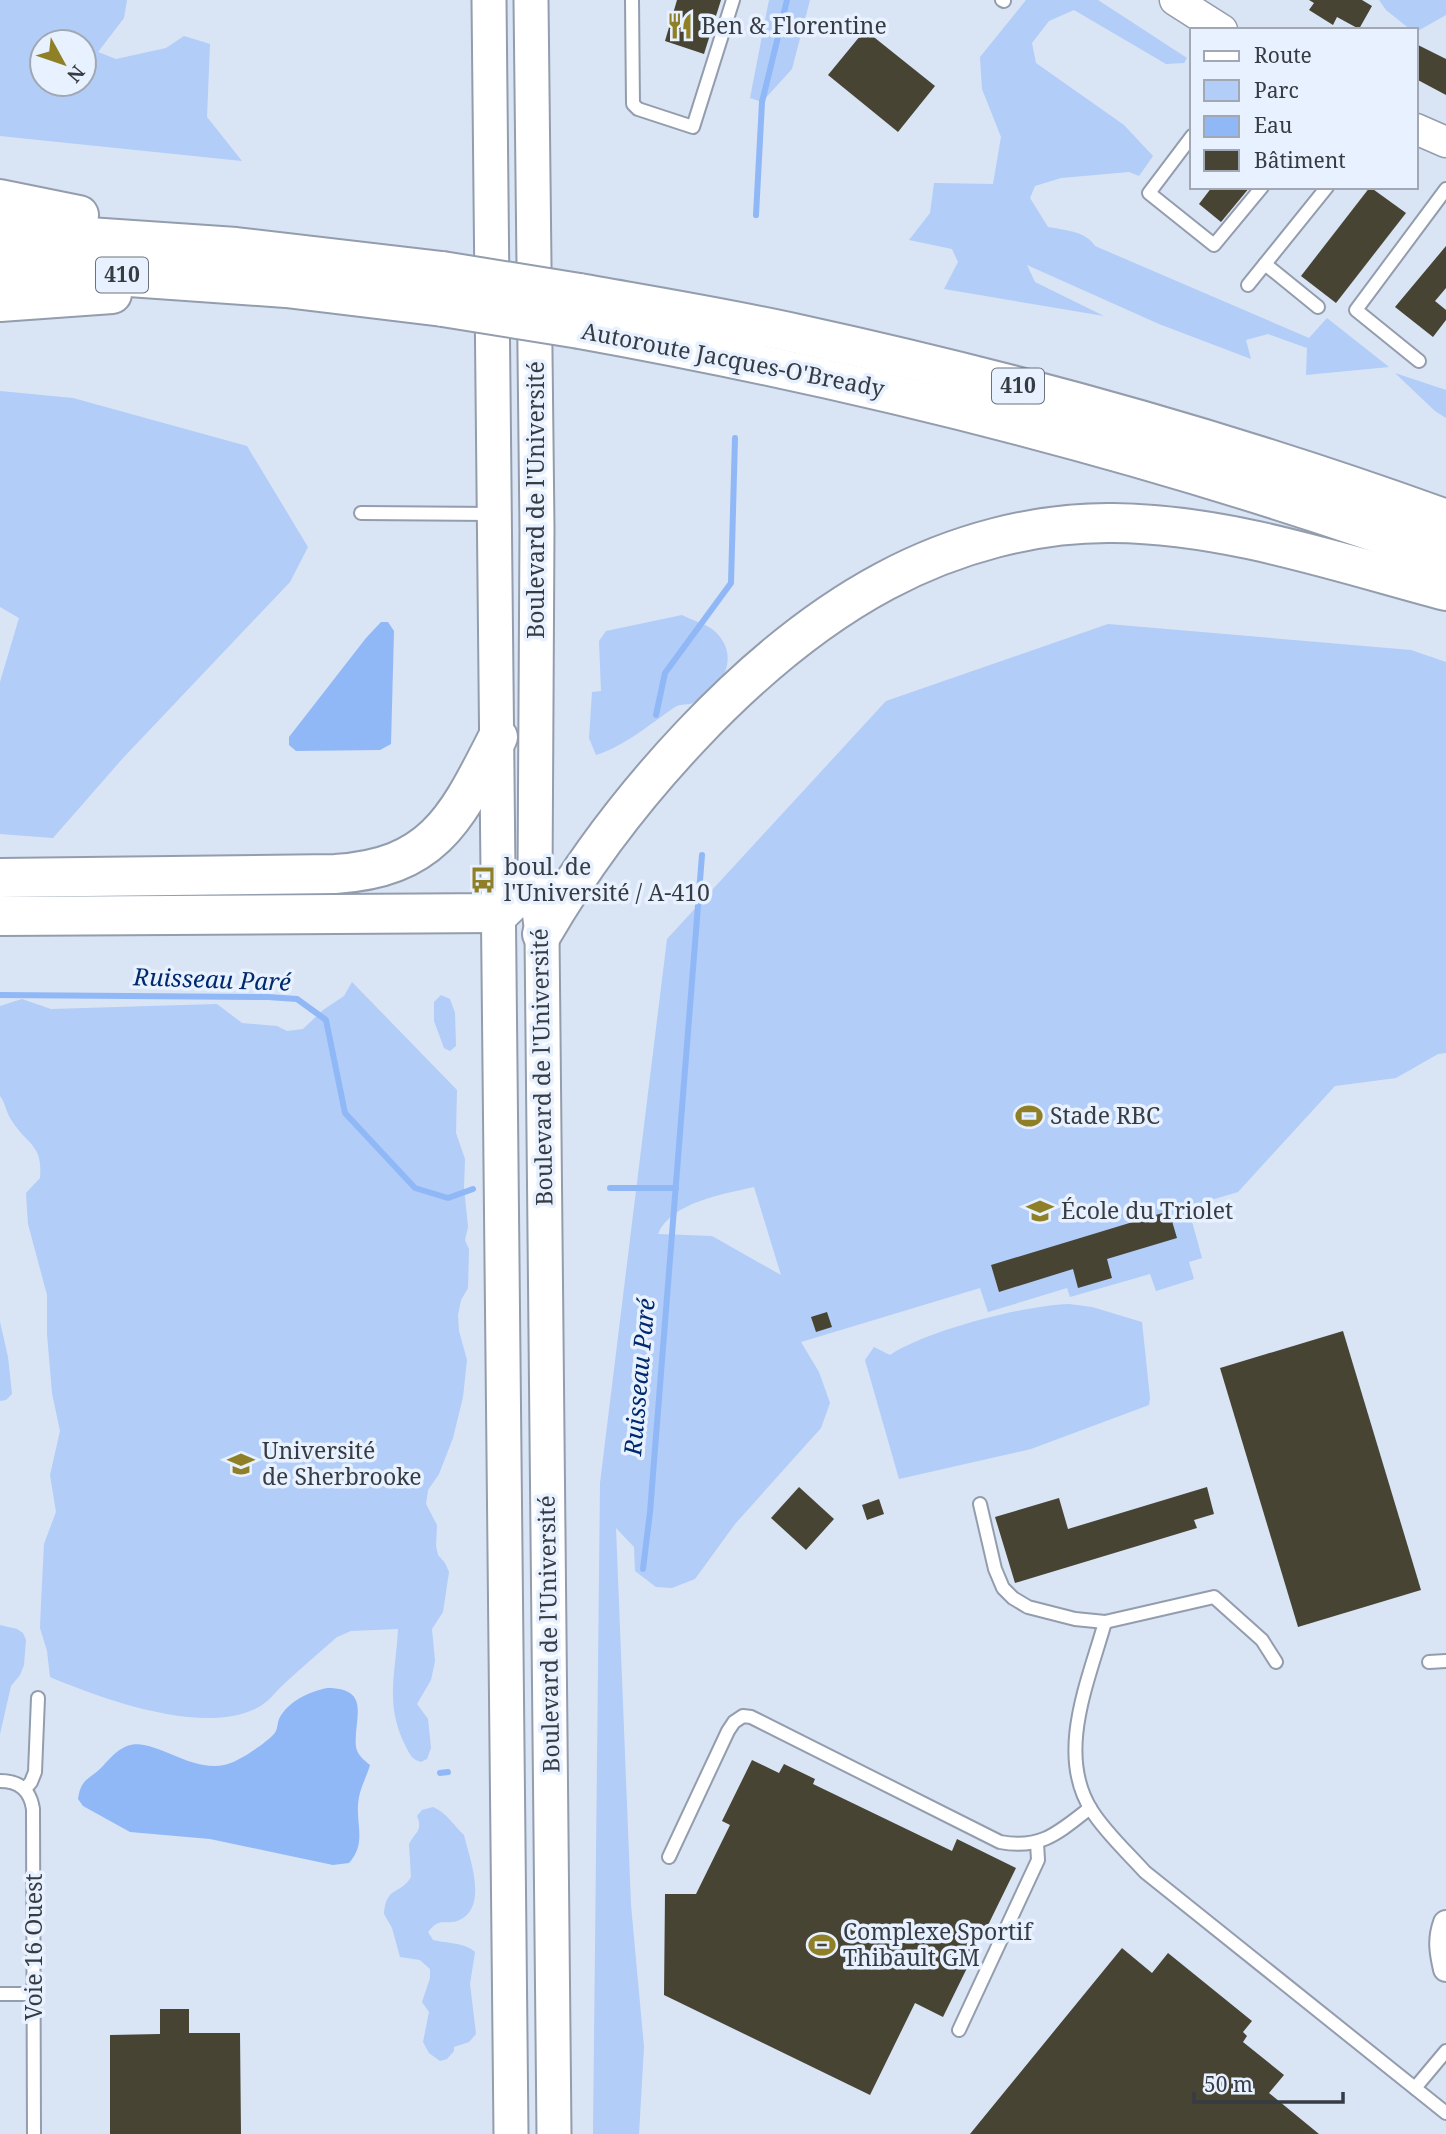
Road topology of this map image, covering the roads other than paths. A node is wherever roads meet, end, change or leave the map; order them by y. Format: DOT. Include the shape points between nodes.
graph roads {
  1 [pos="489,0"];
  2 [pos="531,0"];
  3 [pos="632,0"];
  4 [pos="733,0"];
  5 [pos="1175,0"];
  6 [pos="1220,28"];
  7 [pos="1418,130"];
  8 [pos="1190,139"];
  9 [pos="1446,142"];
  10 [pos="1260,189"];
  11 [pos="1325,189"];
  12 [pos="1446,189"];
  13 [pos="0,199"];
  14 [pos="0,231"];
  15 [pos="236,247"];
  16 [pos="1265,264"];
  17 [pos="0,268"];
  18 [pos="244,285"];
  19 [pos="1248,285"];
  20 [pos="443,289"];
  21 [pos="0,302"];
  22 [pos="1318,307"];
  23 [pos="580,311"];
  24 [pos="1419,361"];
  25 [pos="361,513"];
  26 [pos="495,514"];
  27 [pos="1446,519"];
  28 [pos="1446,557"];
  29 [pos="1446,590"];
  30 [pos="498,737"];
  31 [pos="0,877"];
  32 [pos="535,879"];
  33 [pos="500,913"];
  34 [pos="0,916"];
  35 [pos="542,934"];
  36 [pos="981,1504"];
  37 [pos="1105,1622"];
  38 [pos="1446,1661"];
  39 [pos="1276,1662"];
  40 [pos="1429,1662"];
  41 [pos="38,1698"];
  42 [pos="0,1781"];
  43 [pos="24,1789"];
  44 [pos="1090,1808"];
  45 [pos="1037,1843"];
  46 [pos="668,1857"];
  47 [pos="1446,1923"];
  48 [pos="1446,1969"];
  49 [pos="0,1994"];
  50 [pos="34,1994"];
  51 [pos="959,2030"];
  52 [pos="1446,2050"];
  53 [pos="1415,2088"];
  54 [pos="1446,2113"];
  55 [pos="34,2134"];
  56 [pos="512,2134"];
  57 [pos="554,2134"];
  1 -- 26 [label="main road, Boulevard de l'Université"];
  2 -- 32 [label="main road, Boulevard de l'Université" via="537,529"];
  3 -- 4 [label="lane" via="633,104 693,127"];
  5 -- 6 [label="street"];
  7 -- 9 [label="street"];
  8 -- 10 [label="lane" via="1149,193 1214,245"];
  11 -- 16 [label="lane"];
  12 -- 24 [label="lane" via="1356,310"];
  13 -- 15 [label="highway"];
  14 -- 15 [label="highway, Autoroute Jacques-O'Bready / 410"];
  15 -- 20 [label="highway, Autoroute Jacques-O'Bready"];
  16 -- 19 [label="lane"];
  16 -- 22 [label="lane"];
  17 -- 18 [label="highway, Autoroute Jacques-O'Bready / 410"];
  18 -- 20 [label="highway, Autoroute Jacques-O'Bready / 410"];
  18 -- 21 [label="highway"];
  20 -- 23 [label="highway, Autoroute Jacques-O'Bready / 410, bridge"];
  23 -- 27 [label="highway, Autoroute Jacques-O'Bready / 410" via="797,334 1046,394 1274,460"];
  23 -- 28 [label="highway, Autoroute Jacques-O'Bready / 410" via="788,369 1048,431 1221,481"];
  25 -- 26 [label="lane"];
  26 -- 30 [label="main road, Boulevard de l'Université"];
  29 -- 35 [label="highway" via="1275,545 1154,525 1092,523 1043,528 937,557 846,604 729,699 621,817"];
  30 -- 31 [label="highway" via="448,825 414,853 380,867 335,874"];
  30 -- 33 [label="main road, Boulevard de l'Université"];
  32 -- 33 [label="highway"];
  32 -- 35 [label="main road, Boulevard de l'Université"];
  33 -- 34 [label="highway"];
  33 -- 56 [label="main road, Boulevard de l'Université"];
  35 -- 57 [label="main road, Boulevard de l'Université"];
  36 -- 37 [label="lane" via="995,1569 1013,1598 1028,1607"];
  37 -- 39 [label="lane" via="1214,1597 1262,1640"];
  37 -- 44 [label="lane" via="1075,1738 1077,1770"];
  38 -- 40 [label="lane"];
  41 -- 43 [label="lane" via="35,1772"];
  42 -- 43 [label="lane"];
  43 -- 50 [label="lane, Voie 16 Ouest" via="33,1809"];
  44 -- 45 [label="lane"];
  44 -- 53 [label="lane" via="1144,1872"];
  45 -- 46 [label="lane" via="1018,1846 1000,1842 743,1716 728,1731"];
  45 -- 51 [label="lane" via="1038,1860"];
  47 -- 48 [label="street" via="1442,1935"];
  49 -- 50 [label="lane"];
  50 -- 55 [label="lane, Voie 16 Ouest"];
  52 -- 53 [label="lane"];
  53 -- 54 [label="lane"];
}
